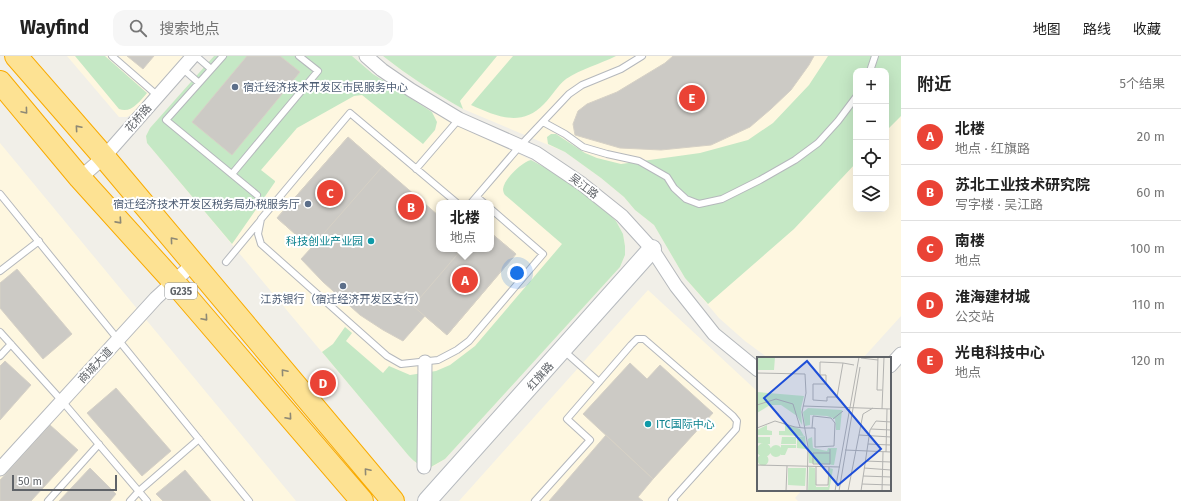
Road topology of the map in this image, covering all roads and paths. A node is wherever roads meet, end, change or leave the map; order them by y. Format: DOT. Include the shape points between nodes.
graph roads {
  1 [pos="16,56"];
  2 [pos="112,56"];
  3 [pos="193,56"];
  4 [pos="196,56"];
  5 [pos="223,56"];
  6 [pos="299,56"];
  7 [pos="366,56"];
  8 [pos="642,56"];
  9 [pos="875,56"];
  10 [pos="182,68"];
  11 [pos="871,68"];
  12 [pos="211,69"];
  13 [pos="0,82"];
  14 [pos="199,83"];
  15 [pos="158,96"];
  16 [pos="853,101"];
  17 [pos="459,119"];
  18 [pos="543,122"];
  19 [pos="519,147"];
  20 [pos="104,157"];
  21 [pos="416,169"];
  22 [pos="232,174"];
  23 [pos="80,178"];
  24 [pos="0,194"];
  25 [pos="257,195"];
  26 [pos="477,197"];
  27 [pos="453,200"];
  28 [pos="474,200"];
  29 [pos="480,200"];
  30 [pos="494,212"];
  31 [pos="261,219"];
  32 [pos="39,241"];
  33 [pos="652,249"];
  34 [pos="226,262"];
  35 [pos="193,264"];
  36 [pos="0,271"];
  37 [pos="173,281"];
  38 [pos="0,332"];
  39 [pos="118,340"];
  40 [pos="11,344"];
  41 [pos="563,350"];
  42 [pos="901,354"];
  43 [pos="0,356"];
  44 [pos="425,362"];
  45 [pos="891,365"];
  46 [pos="757,369"];
  47 [pos="599,382"];
  48 [pos="62,401"];
  49 [pos="199,440"];
  50 [pos="99,444"];
  51 [pos="424,467"];
  52 [pos="0,469"];
  53 [pos="138,491"];
  54 [pos="48,501"];
  55 [pos="130,501"];
  56 [pos="147,501"];
  57 [pos="249,501"];
  58 [pos="362,501"];
  59 [pos="392,501"];
  60 [pos="427,501"];
  61 [pos="535,501"];
  62 [pos="674,501"];
  20 -- 1 [label="highway, G235, one-way"];
  2 -- 15 [label="lane"];
  3 -- 10 [label="street, 花桥路"];
  4 -- 12 [label="lane"];
  5 -- 12 [label="lane"];
  6 -- 22 [label="lane" via="318,71"];
  7 -- 17 [label="street, 吴江路" via="411,90"];
  8 -- 18 [label="lane" via="621,69 582,85 569,94"];
  9 -- 11 [label="lane"];
  10 -- 14 [label="lane"];
  10 -- 15 [label="street, 花桥路"];
  12 -- 14 [label="lane"];
  13 -- 23 [label="highway, G235, one-way"];
  14 -- 22 [label="lane" via="166,120"];
  15 -- 20 [label="street, 花桥路"];
  16 -- 18 [label="lane" via="818,142 795,160 722,199 699,204 686,200 667,177 639,161 583,147"];
  17 -- 19 [label="street, 吴江路"];
  17 -- 21 [label="lane"];
  18 -- 19 [label="lane"];
  19 -- 26 [label="lane"];
  19 -- 33 [label="street, 吴江路" via="536,154 582,184 622,216"];
  20 -- 23 [label="street, 花桥路"];
  35 -- 20 [label="highway, G235, one-way"];
  21 -- 27 [label="lane"];
  21 -- 31 [label="lane" via="350,113"];
  22 -- 25 [label="lane"];
  23 -- 37 [label="highway, G235, one-way"];
  24 -- 32 [label="lane"];
  26 -- 28 [label="lane"];
  26 -- 29 [label="lane"];
  30 -- 44 [label="lane" via="544,254 469,341 438,360"];
  31 -- 34 [label="lane"];
  31 -- 44 [label="lane" via="258,234 262,244 387,356 401,364"];
  32 -- 36 [label="lane"];
  32 -- 39 [label="lane"];
  33 -- 41 [label="street, 红旗路"];
  33 -- 46 [label="street, 吴江路" via="676,286 714,334"];
  35 -- 37 [label="street, 商城大道"];
  59 -- 35 [label="highway, G235, one-way"];
  37 -- 39 [label="street, 商城大道"];
  37 -- 58 [label="highway, G235, one-way"];
  38 -- 40 [label="lane"];
  39 -- 48 [label="street, 商城大道"];
  39 -- 49 [label="lane"];
  40 -- 43 [label="lane"];
  40 -- 48 [label="lane"];
  41 -- 47 [label="lane"];
  41 -- 60 [label="street, 红旗路"];
  42 -- 45 [label="street"];
  44 -- 51 [label="street"];
  47 -- 61 [label="lane" via="567,419 590,440"];
  47 -- 62 [label="lane" via="637,339 644,339 737,421 736,429 672,500"];
  48 -- 50 [label="lane"];
  48 -- 52 [label="street, 商城大道"];
  49 -- 53 [label="lane"];
  49 -- 57 [label="lane"];
  50 -- 53 [label="lane"];
  50 -- 54 [label="lane"];
  53 -- 55 [label="lane"];
  53 -- 56 [label="lane"];
}
